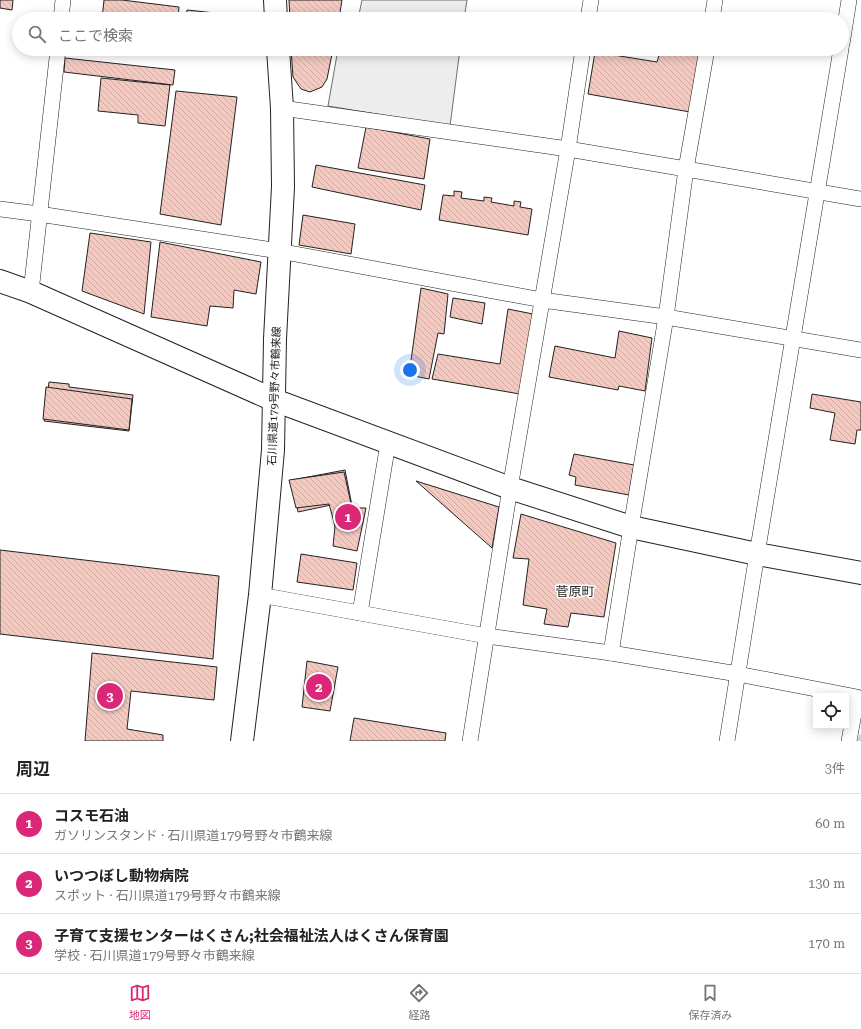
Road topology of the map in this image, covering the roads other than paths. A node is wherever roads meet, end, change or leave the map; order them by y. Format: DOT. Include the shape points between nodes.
graph roads {
  1 [pos="63,0"];
  2 [pos="275,0"];
  3 [pos="591,0"];
  4 [pos="715,0"];
  5 [pos="849,0"];
  6 [pos="62,12"];
  7 [pos="276,12"];
  8 [pos="589,12"];
  9 [pos="713,12"];
  10 [pos="847,12"];
  11 [pos="57,56"];
  12 [pos="278,56"];
  13 [pos="582,56"];
  14 [pos="706,56"];
  15 [pos="840,56"];
  16 [pos="282,108"];
  17 [pos="568,149"];
  18 [pos="686,169"];
  19 [pos="817,192"];
  20 [pos="861,198"];
  21 [pos="0,209"];
  22 [pos="39,214"];
  23 [pos="279,251"];
  24 [pos="0,281"];
  25 [pos="31,292"];
  26 [pos="542,300"];
  27 [pos="666,317"];
  28 [pos="792,339"];
  29 [pos="861,350"];
  30 [pos="274,400"];
  31 [pos="388,443"];
  32 [pos="510,488"];
  33 [pos="631,527"];
  34 [pos="757,554"];
  35 [pos="861,573"];
  36 [pos="260,595"];
  37 [pos="360,613"];
  38 [pos="487,636"];
  39 [pos="611,653"];
  40 [pos="738,674"];
  41 [pos="859,697"];
  42 [pos="242,741"];
  43 [pos="470,741"];
  44 [pos="727,741"];
  45 [pos="849,741"];
  1 -- 6 [label="street"];
  2 -- 7 [label="street"];
  3 -- 8 [label="street"];
  4 -- 9 [label="street"];
  5 -- 10 [label="street"];
  11 -- 22 [label="street"];
  12 -- 16 [label="street, 石川県道179号野々市鶴来線"];
  13 -- 17 [label="street"];
  14 -- 18 [label="street"];
  15 -- 19 [label="street"];
  16 -- 17 [label="street"];
  16 -- 23 [label="street, 石川県道179号野々市鶴来線" via="283,187"];
  17 -- 18 [label="street"];
  17 -- 26 [label="street"];
  18 -- 19 [label="street"];
  18 -- 27 [label="street"];
  19 -- 20 [label="street"];
  19 -- 28 [label="street"];
  21 -- 22 [label="street"];
  22 -- 23 [label="street"];
  22 -- 25 [label="street"];
  23 -- 26 [label="street"];
  23 -- 30 [label="street, 石川県道179号野々市鶴来線"];
  24 -- 25 [label="street"];
  25 -- 30 [label="street"];
  26 -- 27 [label="street"];
  26 -- 32 [label="street"];
  27 -- 28 [label="street"];
  27 -- 33 [label="street"];
  28 -- 29 [label="street"];
  28 -- 34 [label="street"];
  30 -- 31 [label="street"];
  30 -- 36 [label="street, 石川県道179号野々市鶴来線" via="273,450"];
  31 -- 32 [label="street"];
  31 -- 37 [label="street"];
  32 -- 33 [label="street"];
  32 -- 38 [label="street"];
  33 -- 34 [label="street"];
  33 -- 39 [label="street"];
  34 -- 35 [label="street"];
  34 -- 40 [label="street"];
  36 -- 37 [label="street"];
  36 -- 42 [label="street, 石川県道179号野々市鶴来線"];
  37 -- 38 [label="street"];
  38 -- 39 [label="street"];
  38 -- 43 [label="street"];
  39 -- 40 [label="street"];
  40 -- 41 [label="street"];
  40 -- 44 [label="street"];
  41 -- 45 [label="street"];
}
